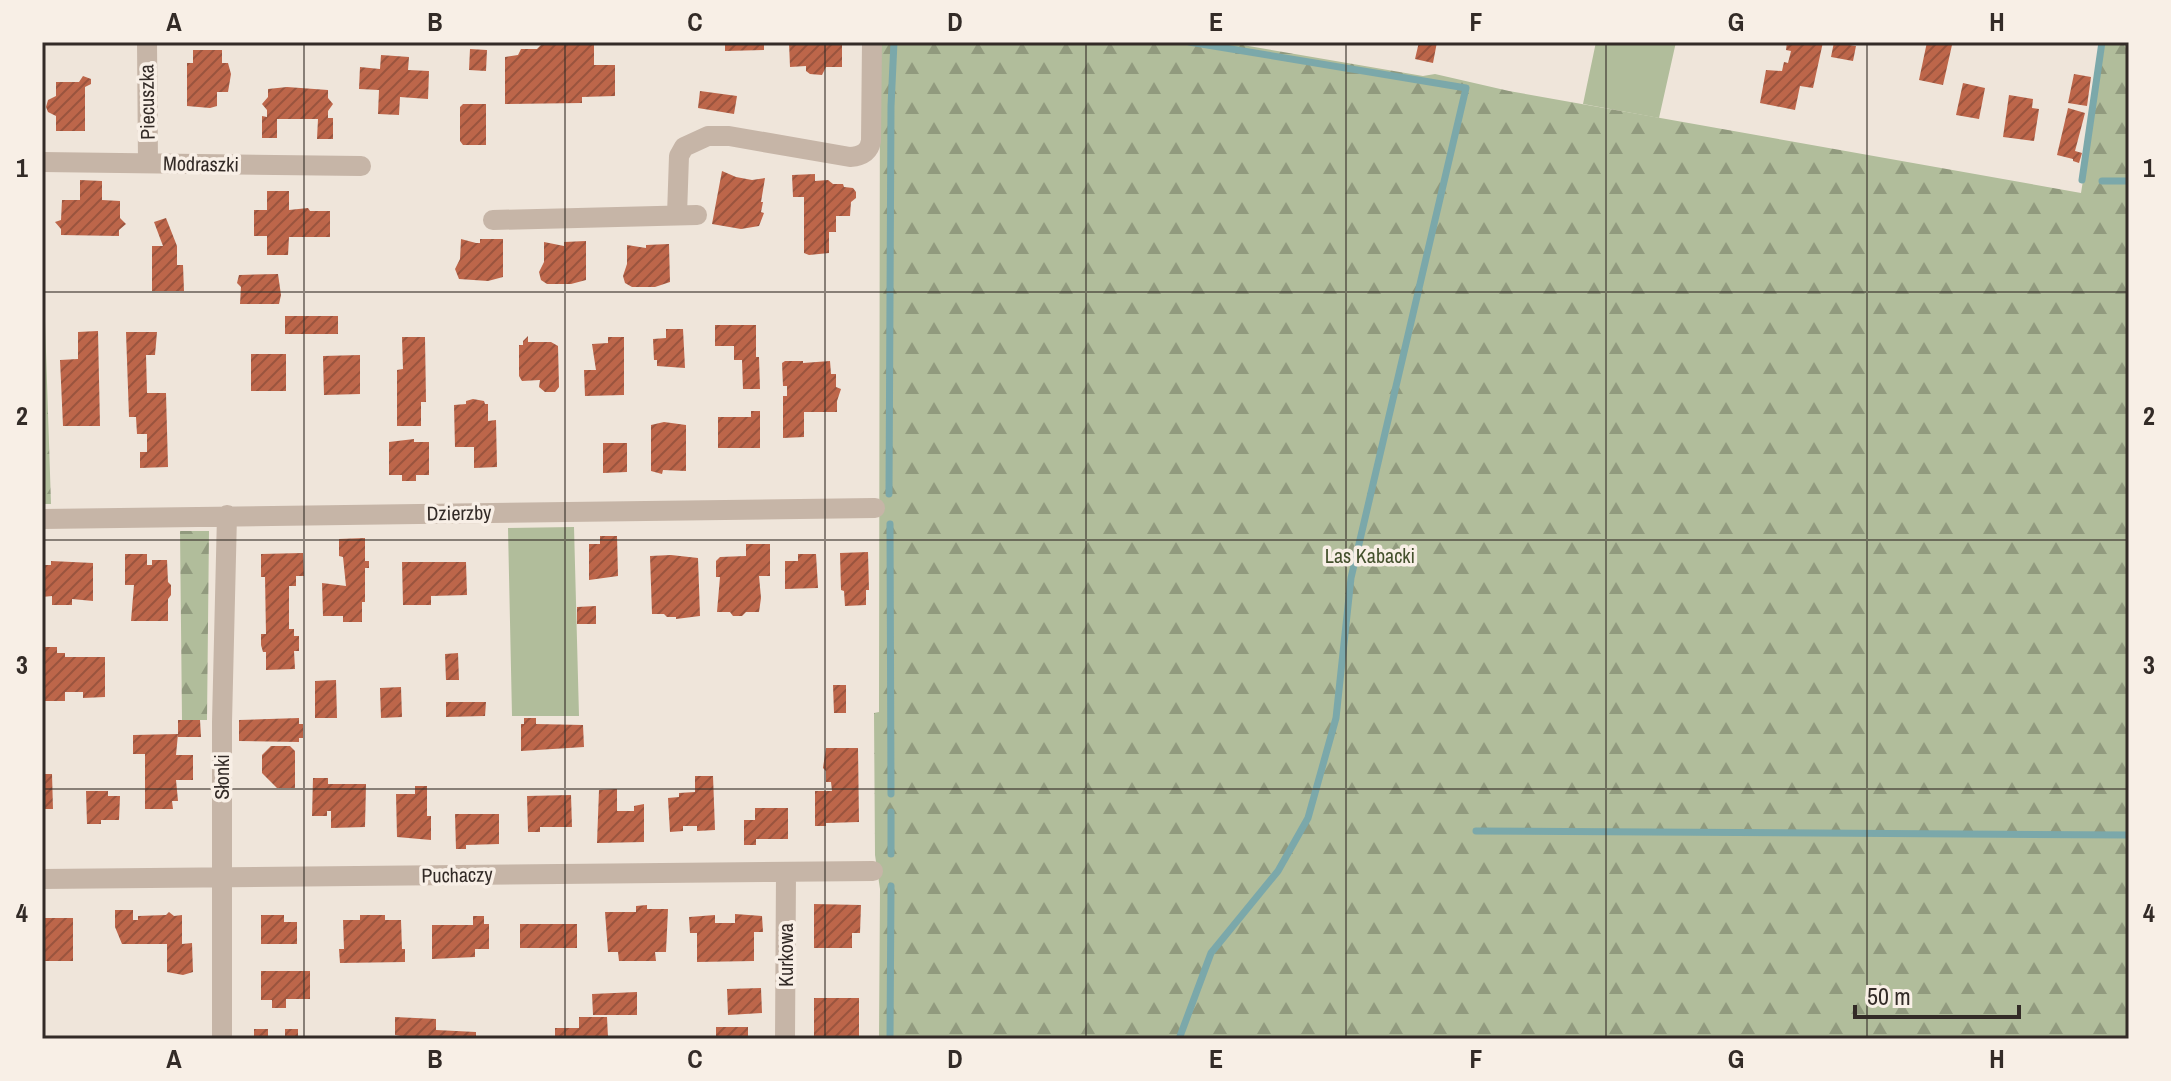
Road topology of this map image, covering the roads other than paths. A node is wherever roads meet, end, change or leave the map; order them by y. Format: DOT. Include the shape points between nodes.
graph roads {
  1 [pos="147,42"];
  2 [pos="872,42"];
  3 [pos="42,162"];
  4 [pos="148,163"];
  5 [pos="361,166"];
  6 [pos="493,220"];
  7 [pos="875,508"];
  8 [pos="227,515"];
  9 [pos="42,519"];
  10 [pos="873,871"];
  11 [pos="786,872"];
  12 [pos="222,878"];
  13 [pos="42,879"];
  14 [pos="222,1039"];
  15 [pos="785,1039"];
  1 -- 4 [label="street, Piecuszka"];
  2 -- 6 [label="street" via="871,141 866,152 850,157 708,136 684,147 679,156 687,215"];
  3 -- 4 [label="street, Modraszki"];
  4 -- 5 [label="street, Modraszki"];
  7 -- 8 [label="street, Dzierzby"];
  8 -- 9 [label="street, Dzierzby"];
  8 -- 12 [label="street, Słonki"];
  10 -- 11 [label="street, Puchaczy"];
  11 -- 12 [label="street, Puchaczy"];
  11 -- 15 [label="street, Kurkowa"];
  12 -- 13 [label="street, Puchaczy"];
  12 -- 14 [label="street, Słonki"];
}
